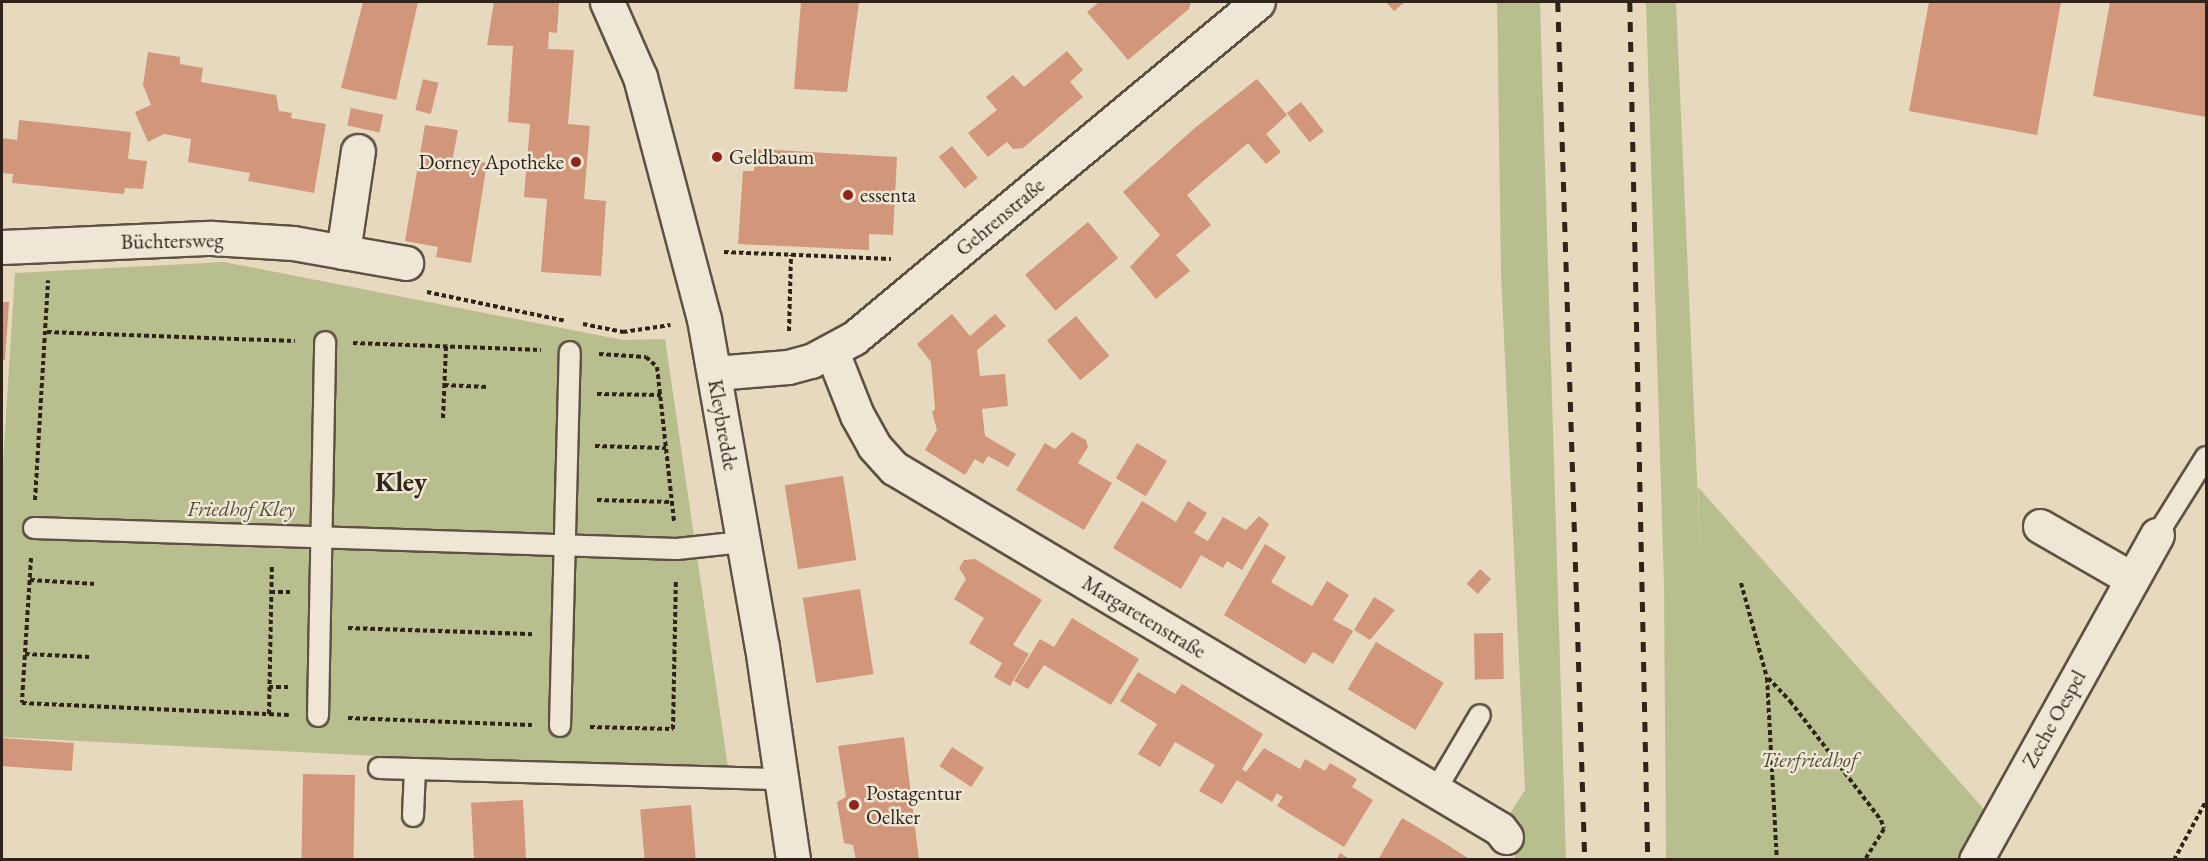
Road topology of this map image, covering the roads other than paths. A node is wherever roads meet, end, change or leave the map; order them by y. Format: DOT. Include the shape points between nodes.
graph roads {
  1 [pos="606,2"];
  2 [pos="1258,2"];
  3 [pos="358,151"];
  4 [pos="2,247"];
  5 [pos="343,252"];
  6 [pos="406,263"];
  7 [pos="325,342"];
  8 [pos="570,352"];
  9 [pos="832,352"];
  10 [pos="715,373"];
  11 [pos="2206,457"];
  12 [pos="2040,526"];
  13 [pos="34,528"];
  14 [pos="2157,535"];
  15 [pos="323,538"];
  16 [pos="743,542"];
  17 [pos="564,546"];
  18 [pos="2132,579"];
  19 [pos="1480,715"];
  20 [pos="318,716"];
  21 [pos="560,726"];
  22 [pos="379,768"];
  23 [pos="415,769"];
  24 [pos="782,779"];
  25 [pos="1435,791"];
  26 [pos="413,816"];
  27 [pos="1506,837"];
  28 [pos="793,860"];
  29 [pos="1976,860"];
  1 -- 10 [label="street, Kleybredde" via="640,77"];
  2 -- 9 [label="street, Gehrenstraße" via="854,338"];
  3 -- 5 [label="street"];
  4 -- 5 [label="street, Büchtersweg" via="212,238 293,243"];
  5 -- 6 [label="street, Büchtersweg"];
  7 -- 15 [label="lane"];
  8 -- 17 [label="lane"];
  9 -- 10 [label="street, Gehrenstraße" via="788,367"];
  9 -- 25 [label="street, Margaretenstraße" via="857,415 874,446 894,468"];
  10 -- 16 [label="street, Kleybredde"];
  11 -- 14 [label="lane"];
  12 -- 18 [label="street"];
  13 -- 15 [label="lane"];
  14 -- 18 [label="street, Zeche Oespel"];
  15 -- 17 [label="lane"];
  15 -- 20 [label="lane"];
  16 -- 17 [label="lane" via="676,549"];
  16 -- 24 [label="street, Kleybredde"];
  17 -- 21 [label="lane"];
  18 -- 29 [label="street, Zeche Oespel"];
  19 -- 25 [label="lane"];
  22 -- 23 [label="lane"];
  23 -- 24 [label="lane"];
  23 -- 26 [label="lane"];
  24 -- 28 [label="street, Kleybredde"];
  25 -- 27 [label="street, Margaretenstraße"];
}
